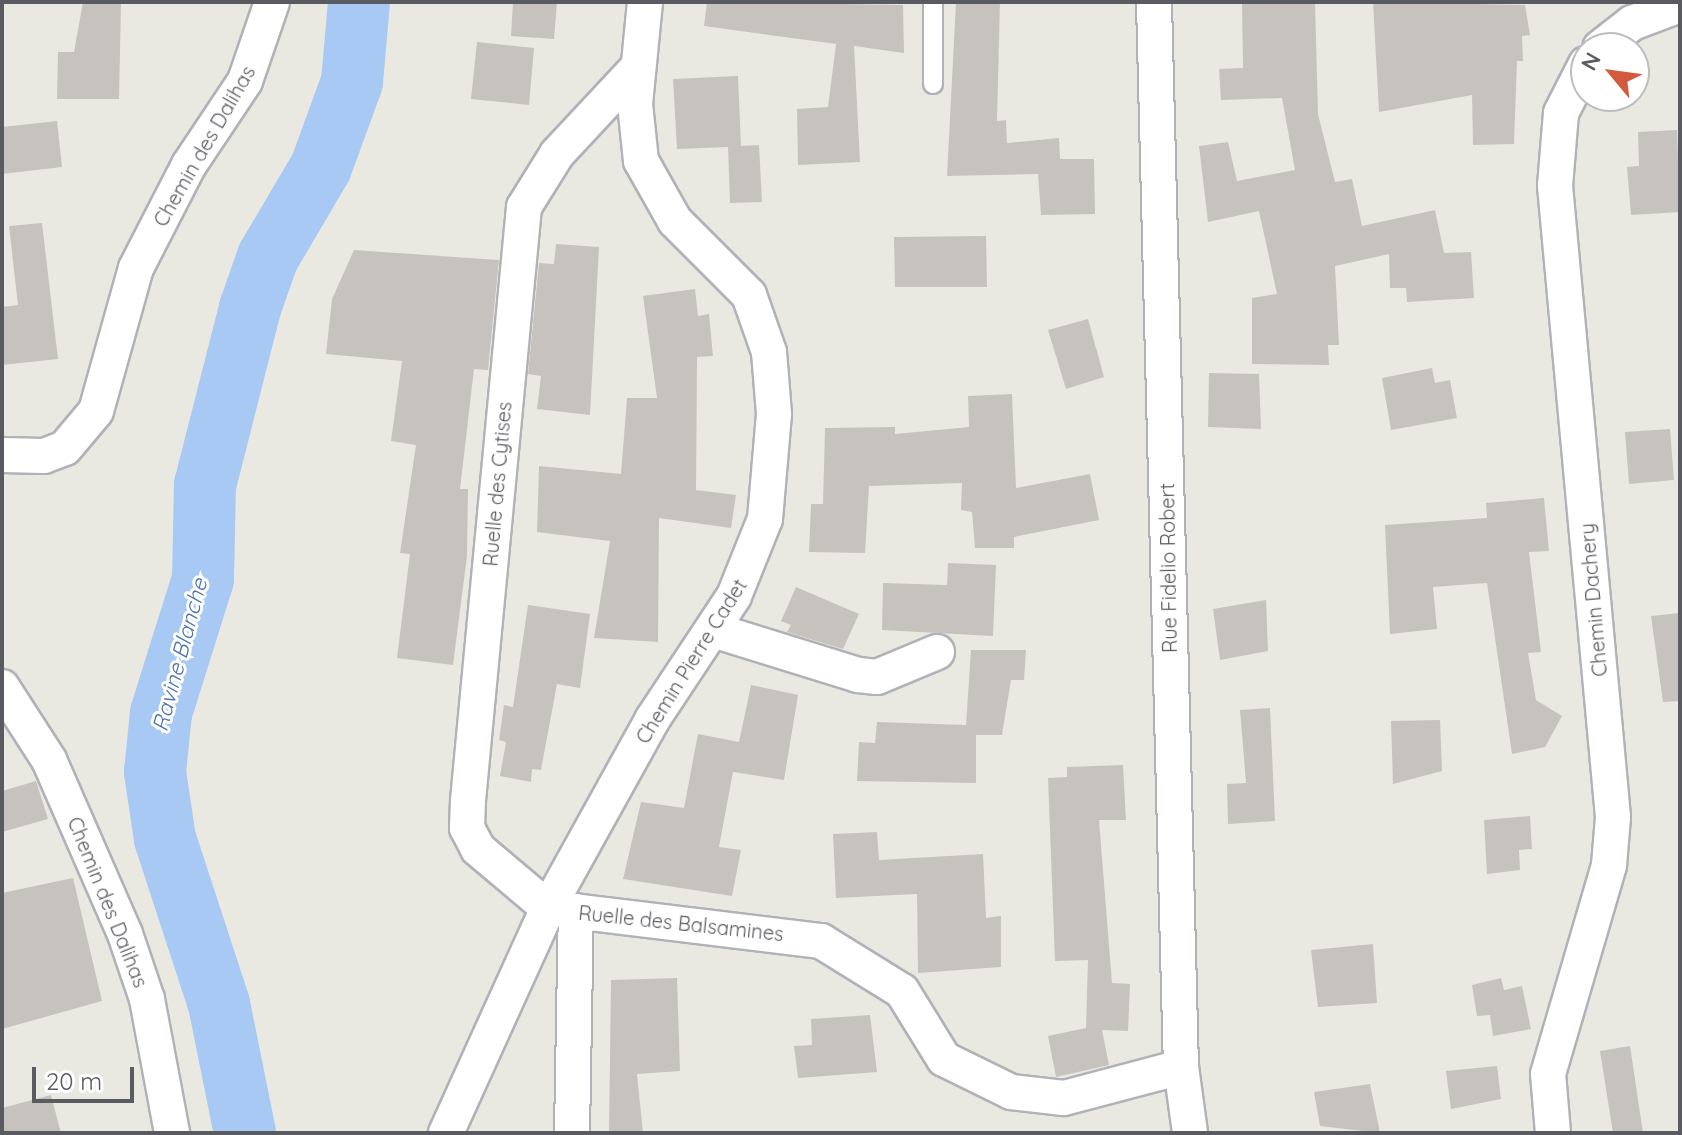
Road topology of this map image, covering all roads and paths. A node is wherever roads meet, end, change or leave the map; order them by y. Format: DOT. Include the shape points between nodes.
graph roads {
  1 [pos="272,2"];
  2 [pos="645,2"];
  3 [pos="933,2"];
  4 [pos="1154,2"];
  5 [pos="1680,5"];
  6 [pos="1620,32"];
  7 [pos="638,67"];
  8 [pos="933,84"];
  9 [pos="1570,95"];
  10 [pos="2,455"];
  11 [pos="713,630"];
  12 [pos="937,652"];
  13 [pos="2,687"];
  14 [pos="562,909"];
  15 [pos="1181,1067"];
  16 [pos="172,1133"];
  17 [pos="446,1133"];
  18 [pos="572,1133"];
  19 [pos="1190,1133"];
  20 [pos="1553,1133"];
  1 -- 10 [label="street, Chemin des Dalihas" via="245,81 189,165 136,268 96,411 65,448 44,456"];
  2 -- 7 [label="street, Chemin Pierre Cadet"];
  3 -- 8 [label="lane"];
  4 -- 15 [label="street, Rue Fidelio Robert"];
  5 -- 6 [label="street"];
  7 -- 11 [label="street, Chemin Pierre Cadet" via="641,161 654,195 749,295 769,352 774,414 765,519 755,557"];
  7 -- 14 [label="street, Ruelle des Cytises" via="557,154 524,207 467,828 478,849"];
  9 -- 20 [label="street, Chemin Dachery" via="1561,113 1555,186 1613,817 1609,865 1548,1074"];
  11 -- 12 [label="street" via="877,677"];
  11 -- 14 [label="street, Chemin Pierre Cadet" via="645,733"];
  13 -- 16 [label="street, Chemin des Dalihas" via="49,760 125,934 147,999"];
  14 -- 15 [label="street, Ruelle des Balsamines" via="821,941 902,991 944,1059 1034,1098 1095,1092"];
  14 -- 17 [label="street, Chemin Pierre Cadet"];
  14 -- 18 [label="street"];
  15 -- 19 [label="street, Rue Fidelio Robert"];
}
